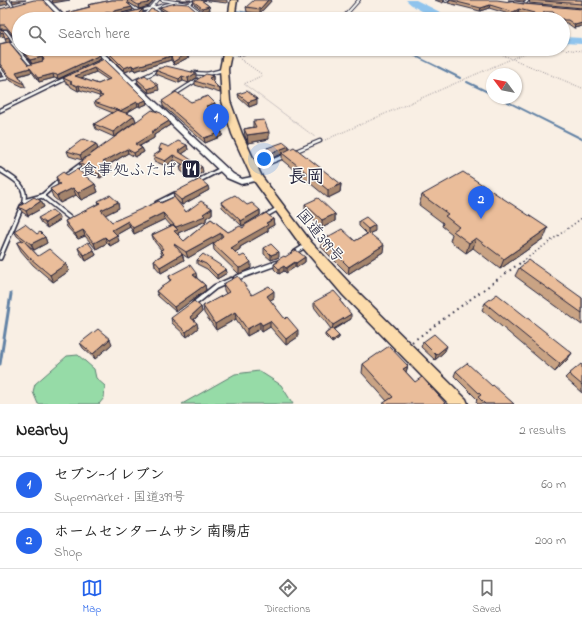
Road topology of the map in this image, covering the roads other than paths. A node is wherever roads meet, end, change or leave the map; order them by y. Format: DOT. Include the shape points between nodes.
graph roads {
  1 [pos="8,0"];
  2 [pos="46,0"];
  3 [pos="158,0"];
  4 [pos="162,0"];
  5 [pos="196,0"];
  6 [pos="234,0"];
  7 [pos="359,0"];
  8 [pos="449,0"];
  9 [pos="528,0"];
  10 [pos="446,1"];
  11 [pos="177,2"];
  12 [pos="189,4"];
  13 [pos="515,4"];
  14 [pos="130,5"];
  15 [pos="524,5"];
  16 [pos="529,5"];
  17 [pos="13,6"];
  18 [pos="150,8"];
  19 [pos="139,11"];
  20 [pos="58,12"];
  21 [pos="136,12"];
  22 [pos="146,12"];
  23 [pos="160,12"];
  24 [pos="200,12"];
  25 [pos="233,12"];
  26 [pos="348,12"];
  27 [pos="0,31"];
  28 [pos="12,38"];
  29 [pos="12,43"];
  30 [pos="0,46"];
  31 [pos="24,56"];
  32 [pos="229,56"];
  33 [pos="107,57"];
  34 [pos="100,62"];
  35 [pos="37,65"];
  36 [pos="163,68"];
  37 [pos="0,69"];
  38 [pos="224,69"];
  39 [pos="78,73"];
  40 [pos="190,73"];
  41 [pos="208,74"];
  42 [pos="0,79"];
  43 [pos="131,83"];
  44 [pos="175,94"];
  45 [pos="0,111"];
  46 [pos="320,141"];
  47 [pos="293,152"];
  48 [pos="286,155"];
  49 [pos="88,160"];
  50 [pos="222,168"];
  51 [pos="0,170"];
  52 [pos="255,174"];
  53 [pos="194,184"];
  54 [pos="180,191"];
  55 [pos="42,196"];
  56 [pos="24,201"];
  57 [pos="152,206"];
  58 [pos="279,208"];
  59 [pos="71,219"];
  60 [pos="258,220"];
  61 [pos="307,245"];
  62 [pos="291,255"];
  63 [pos="0,258"];
  64 [pos="282,260"];
  65 [pos="188,308"];
  66 [pos="460,404"];
  1 -- 17 [label="lane"];
  2 -- 20 [label="street"];
  3 -- 18 [label="lane"];
  4 -- 11 [label="lane"];
  5 -- 12 [label="lane"];
  6 -- 25 [label="highway"];
  7 -- 26 [label="lane"];
  8 -- 10 [label="lane"];
  9 -- 15 [label="lane"];
  11 -- 12 [label="lane"];
  11 -- 18 [label="lane"];
  12 -- 24 [label="lane"];
  13 -- 15 [label="lane"];
  14 -- 19 [label="lane"];
  15 -- 16 [label="street"];
  18 -- 19 [label="lane"];
  18 -- 22 [label="lane"];
  18 -- 23 [label="lane"];
  19 -- 21 [label="lane"];
  27 -- 28 [label="lane" via="6,31"];
  29 -- 30 [label="street"];
  31 -- 35 [label="lane" via="31,67"];
  32 -- 38 [label="highway, 国道399号"];
  33 -- 34 [label="street"];
  33 -- 43 [label="street"];
  36 -- 43 [label="lane"];
  37 -- 42 [label="lane" via="7,78"];
  38 -- 41 [label="lane"];
  38 -- 52 [label="highway, 国道399号" via="226,101"];
  39 -- 45 [label="street"];
  40 -- 41 [label="lane"];
  41 -- 44 [label="lane"];
  43 -- 50 [label="street" via="155,110"];
  46 -- 47 [label="lane"];
  48 -- 52 [label="lane"];
  49 -- 55 [label="lane"];
  50 -- 52 [label="street" via="241,182"];
  50 -- 53 [label="lane"];
  51 -- 56 [label="lane" via="21,184"];
  52 -- 58 [label="highway, 国道399号"];
  54 -- 57 [label="lane"];
  55 -- 56 [label="lane"];
  55 -- 59 [label="lane"];
  56 -- 63 [label="lane"];
  58 -- 60 [label="lane"];
  58 -- 61 [label="highway, 国道399号"];
  61 -- 62 [label="lane"];
  61 -- 66 [label="highway, 国道399号" via="348,291"];
  64 -- 65 [label="lane" via="262,270 222,283"];
}
